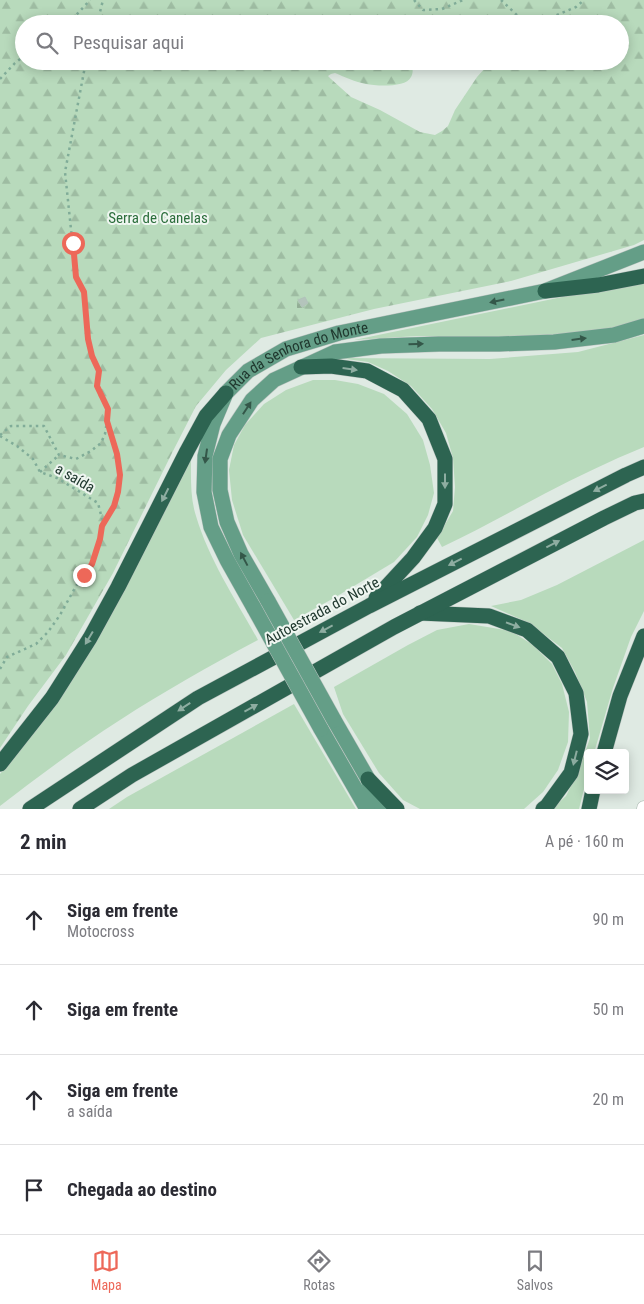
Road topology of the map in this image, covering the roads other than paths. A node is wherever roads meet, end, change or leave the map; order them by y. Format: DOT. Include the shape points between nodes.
graph roads {
  1 [pos="644,252"];
  2 [pos="644,276"];
  3 [pos="545,291"];
  4 [pos="644,326"];
  5 [pos="301,367"];
  6 [pos="226,393"];
  7 [pos="644,467"];
  8 [pos="641,501"];
  9 [pos="369,606"];
  10 [pos="418,613"];
  11 [pos="644,636"];
  12 [pos="605,749"];
  13 [pos="0,764"];
  14 [pos="368,779"];
  15 [pos="592,794"];
  16 [pos="30,809"];
  17 [pos="80,809"];
  18 [pos="367,809"];
  19 [pos="380,809"];
  20 [pos="397,809"];
  21 [pos="543,809"];
  22 [pos="589,809"];
  1 -- 3 [label="main road, Rua da Senhora do Monte"];
  2 -- 3 [label="highway"];
  3 -- 6 [label="main road, Rua da Senhora do Monte, one-way" via="308,341 286,349 248,371"];
  5 -- 4 [label="main road, Rua da Senhora do Monte, one-way" via="335,352 381,346 554,342 614,335"];
  5 -- 9 [label="highway, one-way" via="330,366 366,371 403,390 429,419 445,459 445,504 435,528 413,558"];
  14 -- 5 [label="main road, Rua da Senhora do Monte, one-way, bridge" via="241,554 227,522 220,490 220,459 229,435 252,400 274,380"];
  6 -- 13 [label="highway, one-way" via="206,416 90,638 52,698"];
  6 -- 18 [label="main road, Rua da Senhora do Monte, one-way, bridge" via="213,424 205,456 204,492 211,527"];
  7 -- 9 [label="highway, Autoestrada do Norte, one-way"];
  10 -- 8 [label="highway, one-way"];
  9 -- 16 [label="highway, Autoestrada do Norte, one-way" via="198,698"];
  17 -- 10 [label="highway, one-way" via="132,775"];
  10 -- 21 [label="highway, one-way" via="489,616 527,630 558,657 576,693 581,734 571,773"];
  11 -- 12 [label="highway" via="620,696"];
  14 -- 19 [label="main road, Rua da Senhora do Monte"];
  14 -- 20 [label="highway"];
  15 -- 22 [label="highway"];
}
